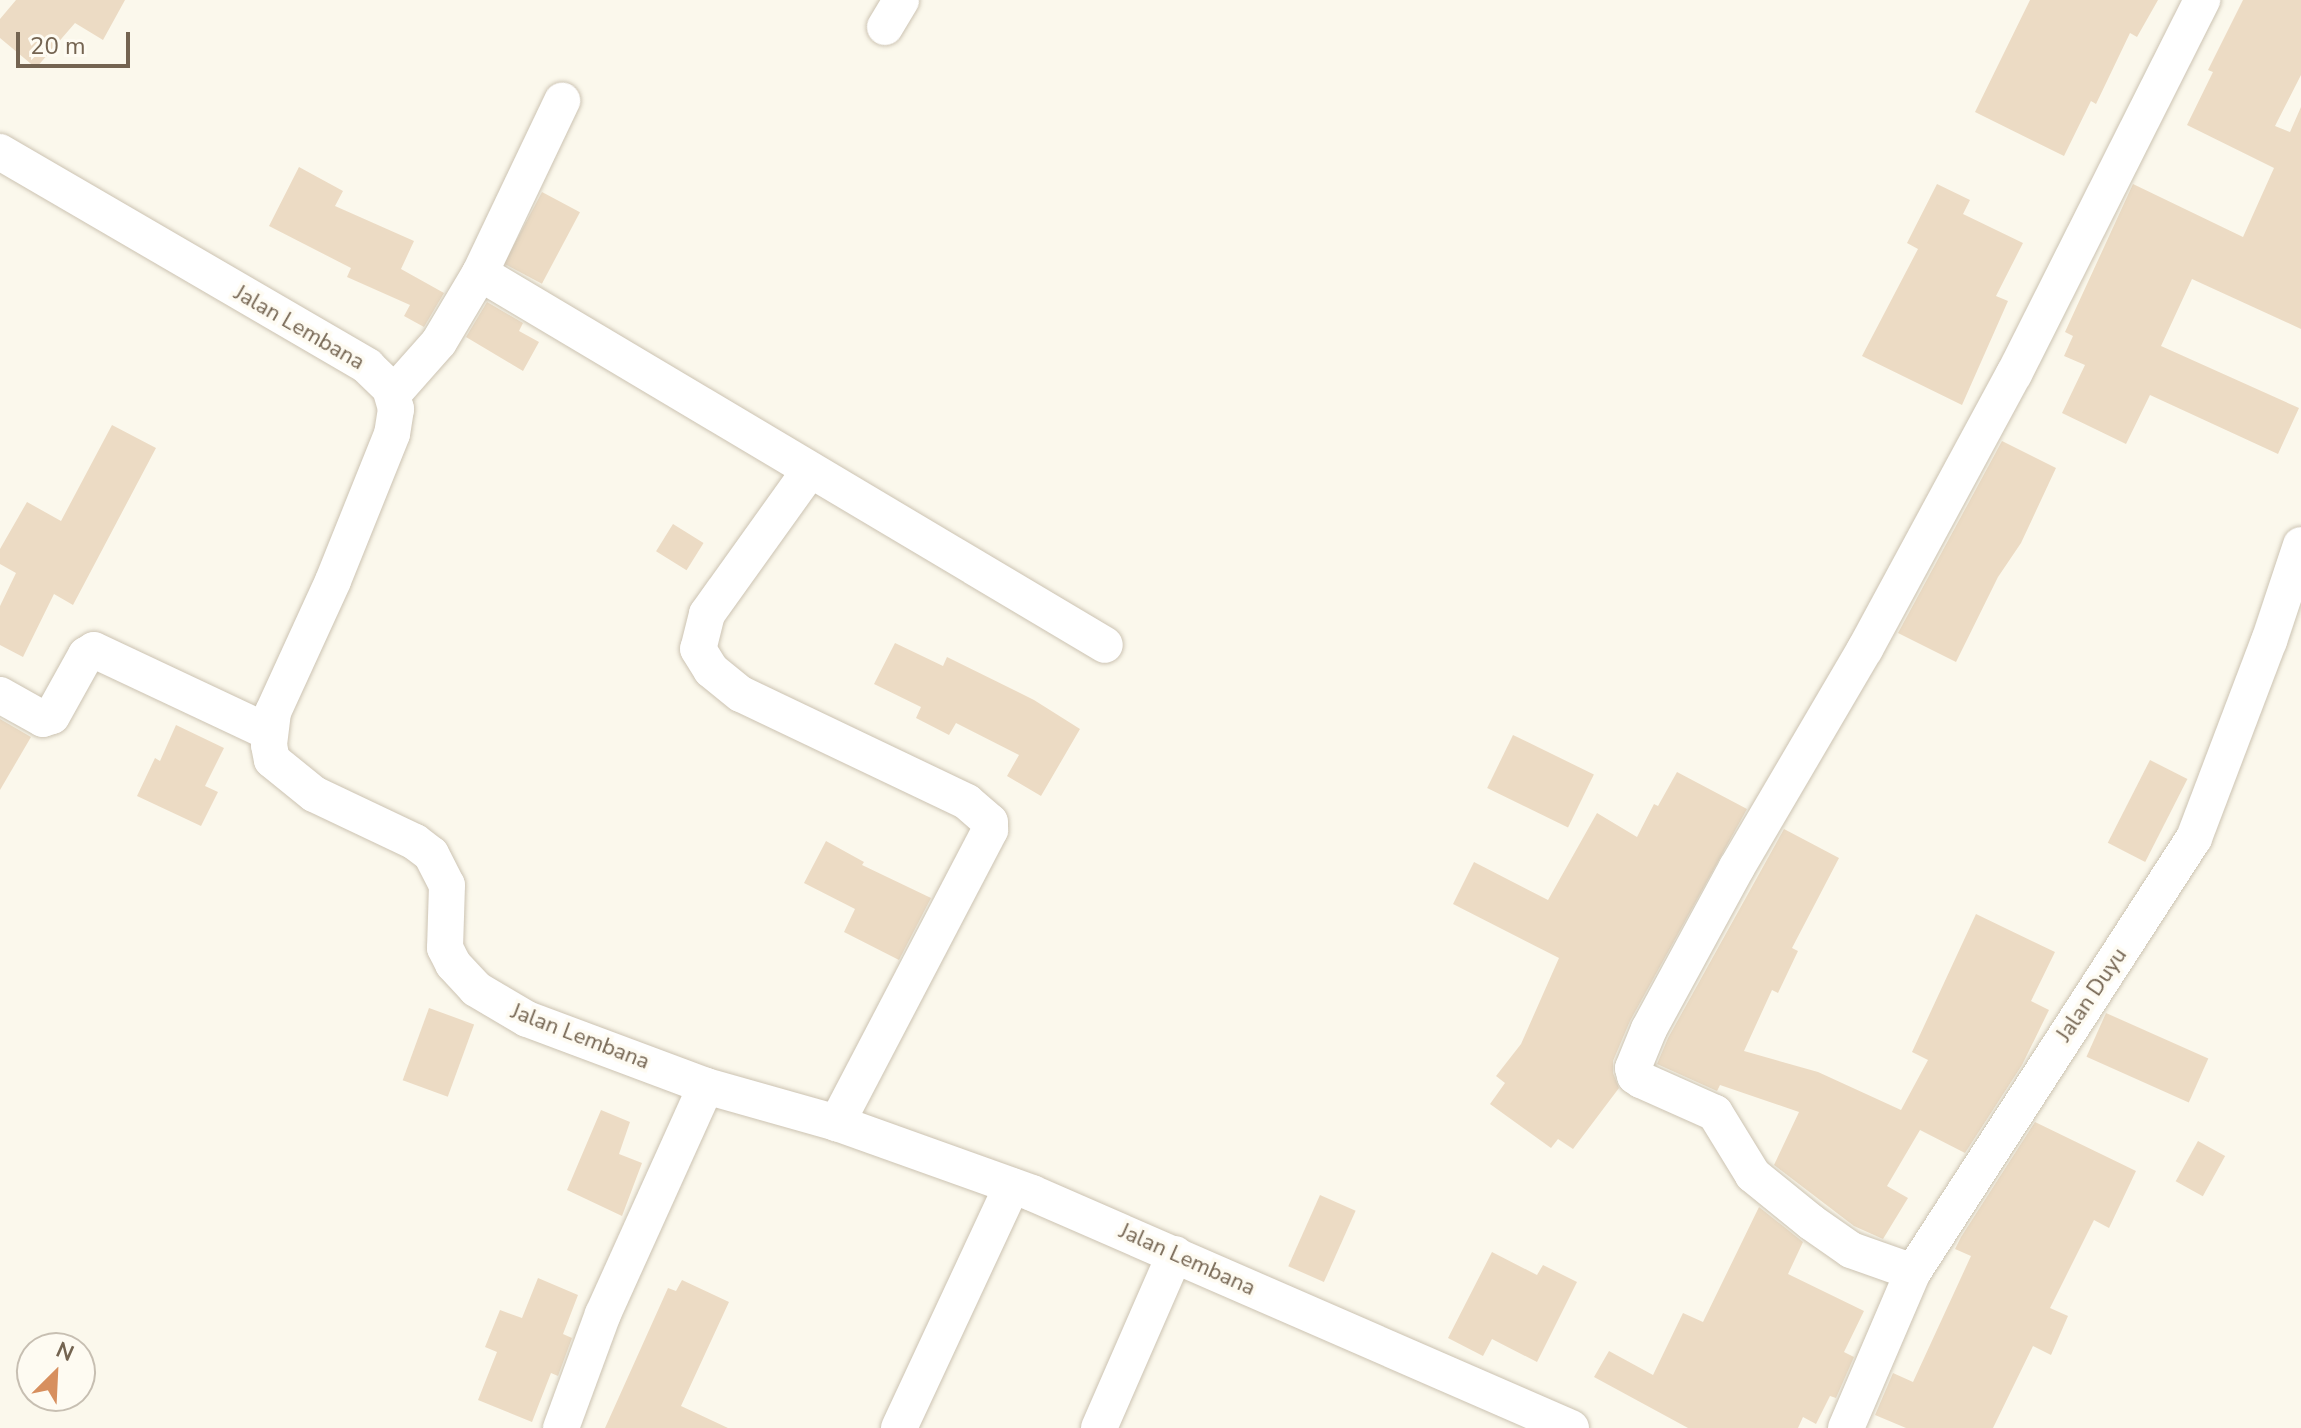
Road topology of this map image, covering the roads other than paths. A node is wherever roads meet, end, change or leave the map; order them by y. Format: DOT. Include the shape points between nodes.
graph roads {
  1 [pos="2202,0"];
  2 [pos="562,101"];
  3 [pos="0,152"];
  4 [pos="480,273"];
  5 [pos="393,394"];
  6 [pos="810,470"];
  7 [pos="2301,545"];
  8 [pos="1105,645"];
  9 [pos="0,695"];
  10 [pos="268,732"];
  11 [pos="706,1086"];
  12 [pos="837,1123"];
  13 [pos="1012,1186"];
  14 [pos="1175,1254"];
  15 [pos="1913,1272"];
  16 [pos="1533,1422"];
  17 [pos="561,1428"];
  18 [pos="899,1428"];
  19 [pos="1099,1428"];
  20 [pos="1571,1428"];
  21 [pos="1846,1428"];
  1 -- 15 [label="street" via="2029,346 1865,649 1737,867 1633,1068 1641,1080 1715,1113 1753,1175 1811,1222 1851,1250"];
  2 -- 4 [label="street"];
  3 -- 5 [label="street, Jalan Lembana" via="367,366"];
  4 -- 5 [label="street" via="439,342"];
  4 -- 6 [label="street"];
  5 -- 10 [label="street" via="392,434"];
  6 -- 8 [label="street"];
  6 -- 12 [label="street" via="707,614 698,649 711,670 741,694 967,802 990,822"];
  7 -- 15 [label="street, Jalan Duyu" via="2194,838"];
  9 -- 10 [label="street" via="43,719 52,716 86,655 94,650"];
  10 -- 11 [label="street, Jalan Lembana" via="272,760 314,794 431,854 447,885 445,948 476,989 527,1019"];
  11 -- 12 [label="street, Jalan Lembana"];
  11 -- 17 [label="street" via="603,1314"];
  12 -- 13 [label="street, Jalan Lembana"];
  13 -- 14 [label="street, Jalan Lembana"];
  13 -- 18 [label="street"];
  14 -- 16 [label="street, Jalan Lembana"];
  14 -- 19 [label="street"];
  15 -- 21 [label="street, Jalan Duyu"];
  16 -- 20 [label="street, Jalan Lembana"];
}
